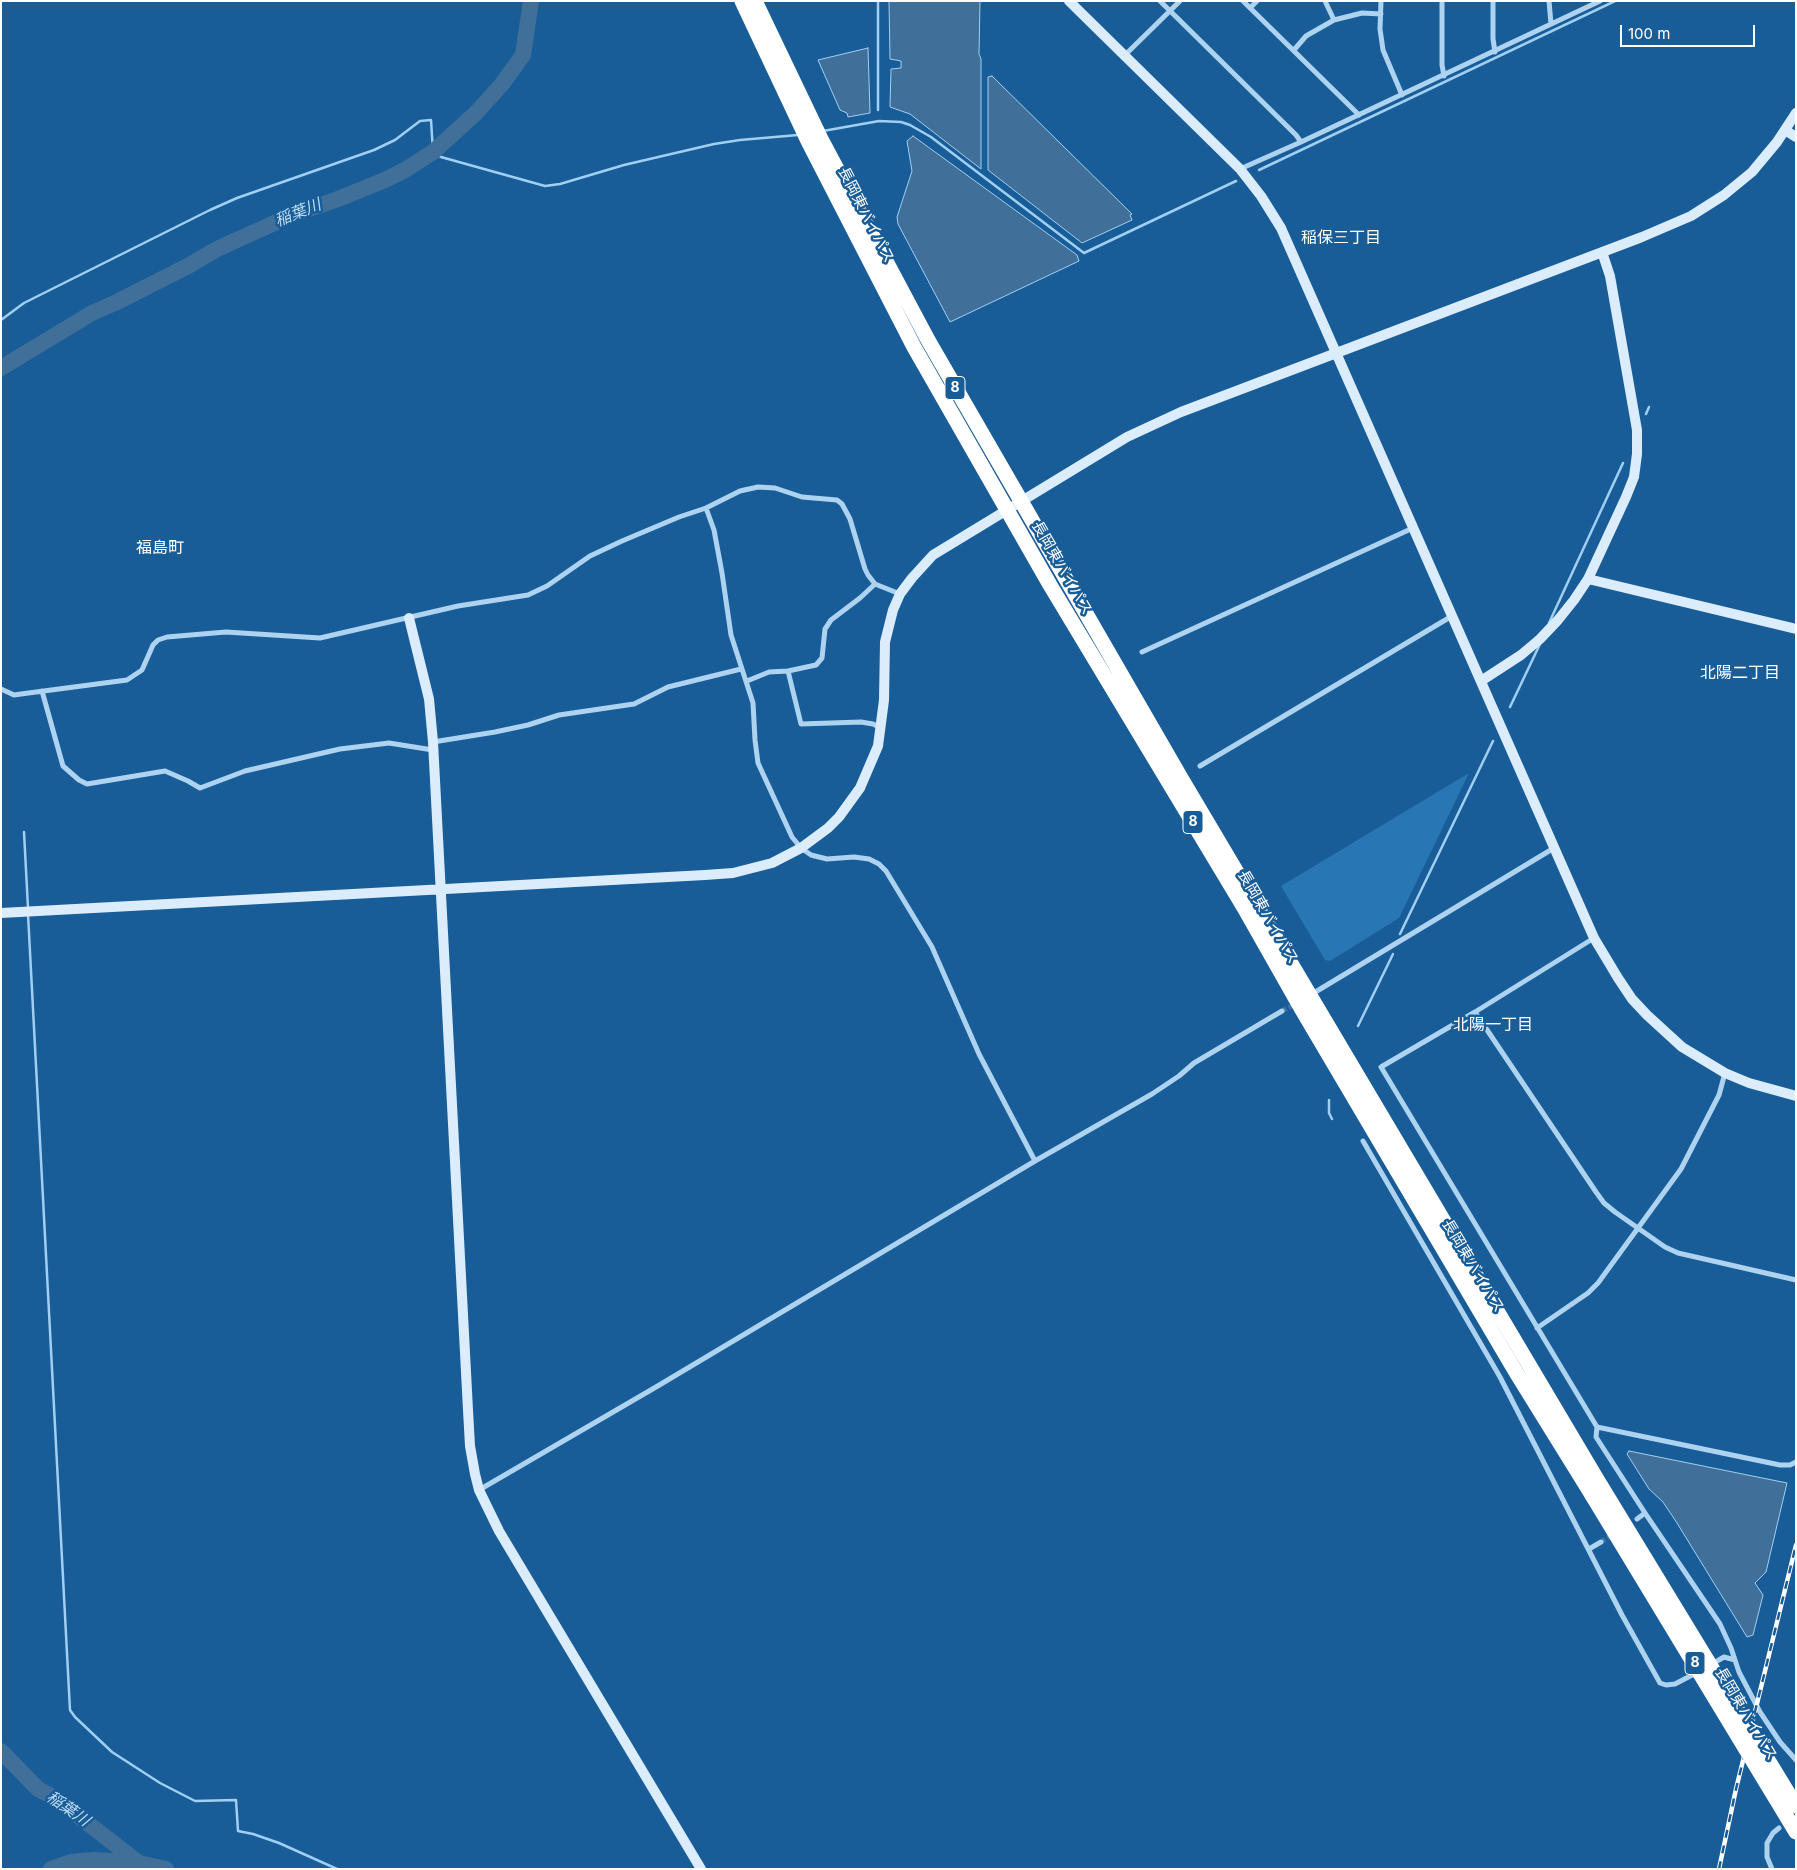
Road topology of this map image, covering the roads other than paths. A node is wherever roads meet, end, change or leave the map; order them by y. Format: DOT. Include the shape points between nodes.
graph roads {
  1 [pos="742,1"];
  2 [pos="755,1"];
  3 [pos="1069,1"];
  4 [pos="1160,1"];
  5 [pos="1180,1"];
  6 [pos="1243,1"];
  7 [pos="1257,1"];
  8 [pos="1325,1"];
  9 [pos="1380,1"];
  10 [pos="1442,1"];
  11 [pos="1493,1"];
  12 [pos="1549,1"];
  13 [pos="1600,1"];
  14 [pos="1250,8"];
  15 [pos="1170,11"];
  16 [pos="1381,14"];
  17 [pos="1334,20"];
  18 [pos="1551,24"];
  19 [pos="1294,50"];
  20 [pos="1495,52"];
  21 [pos="1124,56"];
  22 [pos="1444,76"];
  23 [pos="1402,95"];
  24 [pos="1796,113"];
  25 [pos="1359,115"];
  26 [pos="805,120"];
  27 [pos="1785,130"];
  28 [pos="1796,137"];
  29 [pos="1301,142"];
  30 [pos="1240,169"];
  31 [pos="1602,252"];
  32 [pos="1337,353"];
  33 [pos="1014,505"];
  34 [pos="706,508"];
  35 [pos="1413,528"];
  36 [pos="1588,579"];
  37 [pos="875,584"];
  38 [pos="900,594"];
  39 [pos="1452,616"];
  40 [pos="409,618"];
  41 [pos="1796,629"];
  42 [pos="1142,652"];
  43 [pos="741,669"];
  44 [pos="788,671"];
  45 [pos="747,681"];
  46 [pos="1481,681"];
  47 [pos="1,689"];
  48 [pos="42,691"];
  49 [pos="881,728"];
  50 [pos="433,746"];
  51 [pos="1200,766"];
  52 [pos="1555,847"];
  53 [pos="802,848"];
  54 [pos="441,891"];
  55 [pos="1,913"];
  56 [pos="1594,938"];
  57 [pos="1317,991"];
  58 [pos="1282,1011"];
  59 [pos="1475,1012"];
  60 [pos="1725,1073"];
  61 [pos="1796,1096"];
  62 [pos="1363,1141"];
  63 [pos="1035,1161"];
  64 [pos="1637,1229"];
  65 [pos="1796,1280"];
  66 [pos="1537,1328"];
  67 [pos="1597,1426"];
  68 [pos="1796,1462"];
  69 [pos="479,1490"];
  70 [pos="1596,1490"];
  71 [pos="1645,1514"];
  72 [pos="1638,1519"];
  73 [pos="1601,1542"];
  74 [pos="1589,1549"];
  75 [pos="1735,1660"];
  76 [pos="1796,1760"];
  77 [pos="1796,1806"];
  78 [pos="1779,1828"];
  79 [pos="1796,1832"];
  80 [pos="701,1869"];
  81 [pos="1772,1869"];
  1 -- 26 [label="highway, 長岡東バイパス / 8"];
  2 -- 26 [label="highway, 長岡東バイパス / 8"];
  3 -- 21 [label="street"];
  4 -- 15 [label="street"];
  5 -- 15 [label="street"];
  6 -- 14 [label="street"];
  7 -- 14 [label="street"];
  8 -- 17 [label="street"];
  9 -- 16 [label="street"];
  10 -- 22 [label="street"];
  11 -- 20 [label="street"];
  12 -- 18 [label="street"];
  13 -- 18 [label="street"];
  14 -- 19 [label="street"];
  15 -- 21 [label="street"];
  15 -- 29 [label="street"];
  16 -- 17 [label="street" via="1362,13"];
  16 -- 23 [label="street" via="1383,50"];
  17 -- 19 [label="street" via="1306,36"];
  18 -- 20 [label="street"];
  19 -- 25 [label="street"];
  20 -- 22 [label="street"];
  21 -- 30 [label="street"];
  22 -- 23 [label="street"];
  23 -- 25 [label="street"];
  24 -- 27 [label="street"];
  25 -- 29 [label="street"];
  26 -- 33 [label="highway, 長岡東バイパス / 8" via="914,347"];
  27 -- 28 [label="street"];
  27 -- 31 [label="street" via="1752,172 1708,206 1658,231"];
  29 -- 30 [label="street"];
  30 -- 32 [label="street" via="1281,228"];
  31 -- 32 [label="street"];
  31 -- 36 [label="street" via="1610,276 1634,408 1637,454 1634,477"];
  32 -- 33 [label="street" via="1181,412 1127,437"];
  32 -- 35 [label="street"];
  33 -- 38 [label="street" via="933,555"];
  33 -- 70 [label="highway, 長岡東バイパス / 8" via="1050,585 1236,894 1512,1365"];
  34 -- 37 [label="street" via="758,486 802,497 838,500 846,511 865,568"];
  34 -- 40 [label="street" via="590,556 528,595 475,602"];
  34 -- 43 [label="street" via="714,530"];
  35 -- 39 [label="street"];
  35 -- 42 [label="street"];
  36 -- 41 [label="street"];
  36 -- 46 [label="street" via="1540,639 1515,660"];
  37 -- 38 [label="street"];
  37 -- 44 [label="street" via="830,620 825,629 822,658 816,664"];
  38 -- 49 [label="street" via="885,642"];
  39 -- 46 [label="street"];
  39 -- 51 [label="street"];
  40 -- 48 [label="street" via="320,638 226,632 167,637 153,645 142,670 127,680"];
  40 -- 50 [label="street" via="429,699"];
  43 -- 45 [label="street"];
  43 -- 50 [label="street" via="668,687 634,704 568,713"];
  44 -- 45 [label="street" via="769,672"];
  44 -- 49 [label="street" via="801,724 861,722"];
  45 -- 53 [label="street" via="755,710 758,763 792,837"];
  46 -- 52 [label="street"];
  47 -- 48 [label="street" via="14,695"];
  48 -- 50 [label="street" via="63,766 87,784 165,771 200,788 245,771 340,749 389,743"];
  49 -- 53 [label="street" via="878,746 860,788 839,817"];
  50 -- 54 [label="street"];
  52 -- 56 [label="street"];
  52 -- 57 [label="street"];
  53 -- 54 [label="street" via="772,863 733,873"];
  53 -- 63 [label="street" via="819,858 869,859 886,871 932,947 979,1054"];
  54 -- 55 [label="street"];
  54 -- 69 [label="street" via="468,1410 472,1458"];
  56 -- 59 [label="street"];
  56 -- 60 [label="street" via="1632,999 1647,1015 1682,1047"];
  58 -- 63 [label="street" via="1194,1063 1152,1094"];
  59 -- 64 [label="street" via="1604,1203"];
  59 -- 66 [label="street" via="1381,1067"];
  60 -- 61 [label="street"];
  60 -- 64 [label="street" via="1719,1095 1681,1169"];
  62 -- 74 [label="street" via="1500,1377"];
  63 -- 69 [label="street"];
  64 -- 65 [label="street" via="1678,1253"];
  64 -- 66 [label="street" via="1588,1293"];
  66 -- 67 [label="street"];
  67 -- 68 [label="street" via="1780,1466"];
  67 -- 71 [label="street" via="1596,1437"];
  69 -- 80 [label="street" via="504,1540"];
  70 -- 77 [label="highway, 長岡東バイパス / 8, bridge"];
  70 -- 79 [label="highway, 長岡東バイパス / 8, bridge"];
  71 -- 72 [label="street"];
  71 -- 75 [label="street" via="1720,1624"];
  73 -- 74 [label="street"];
  74 -- 75 [label="street" via="1660,1683 1675,1684 1724,1658"];
  75 -- 76 [label="street" via="1760,1712"];
  78 -- 81 [label="street" via="1767,1843 1767,1857"];
}
